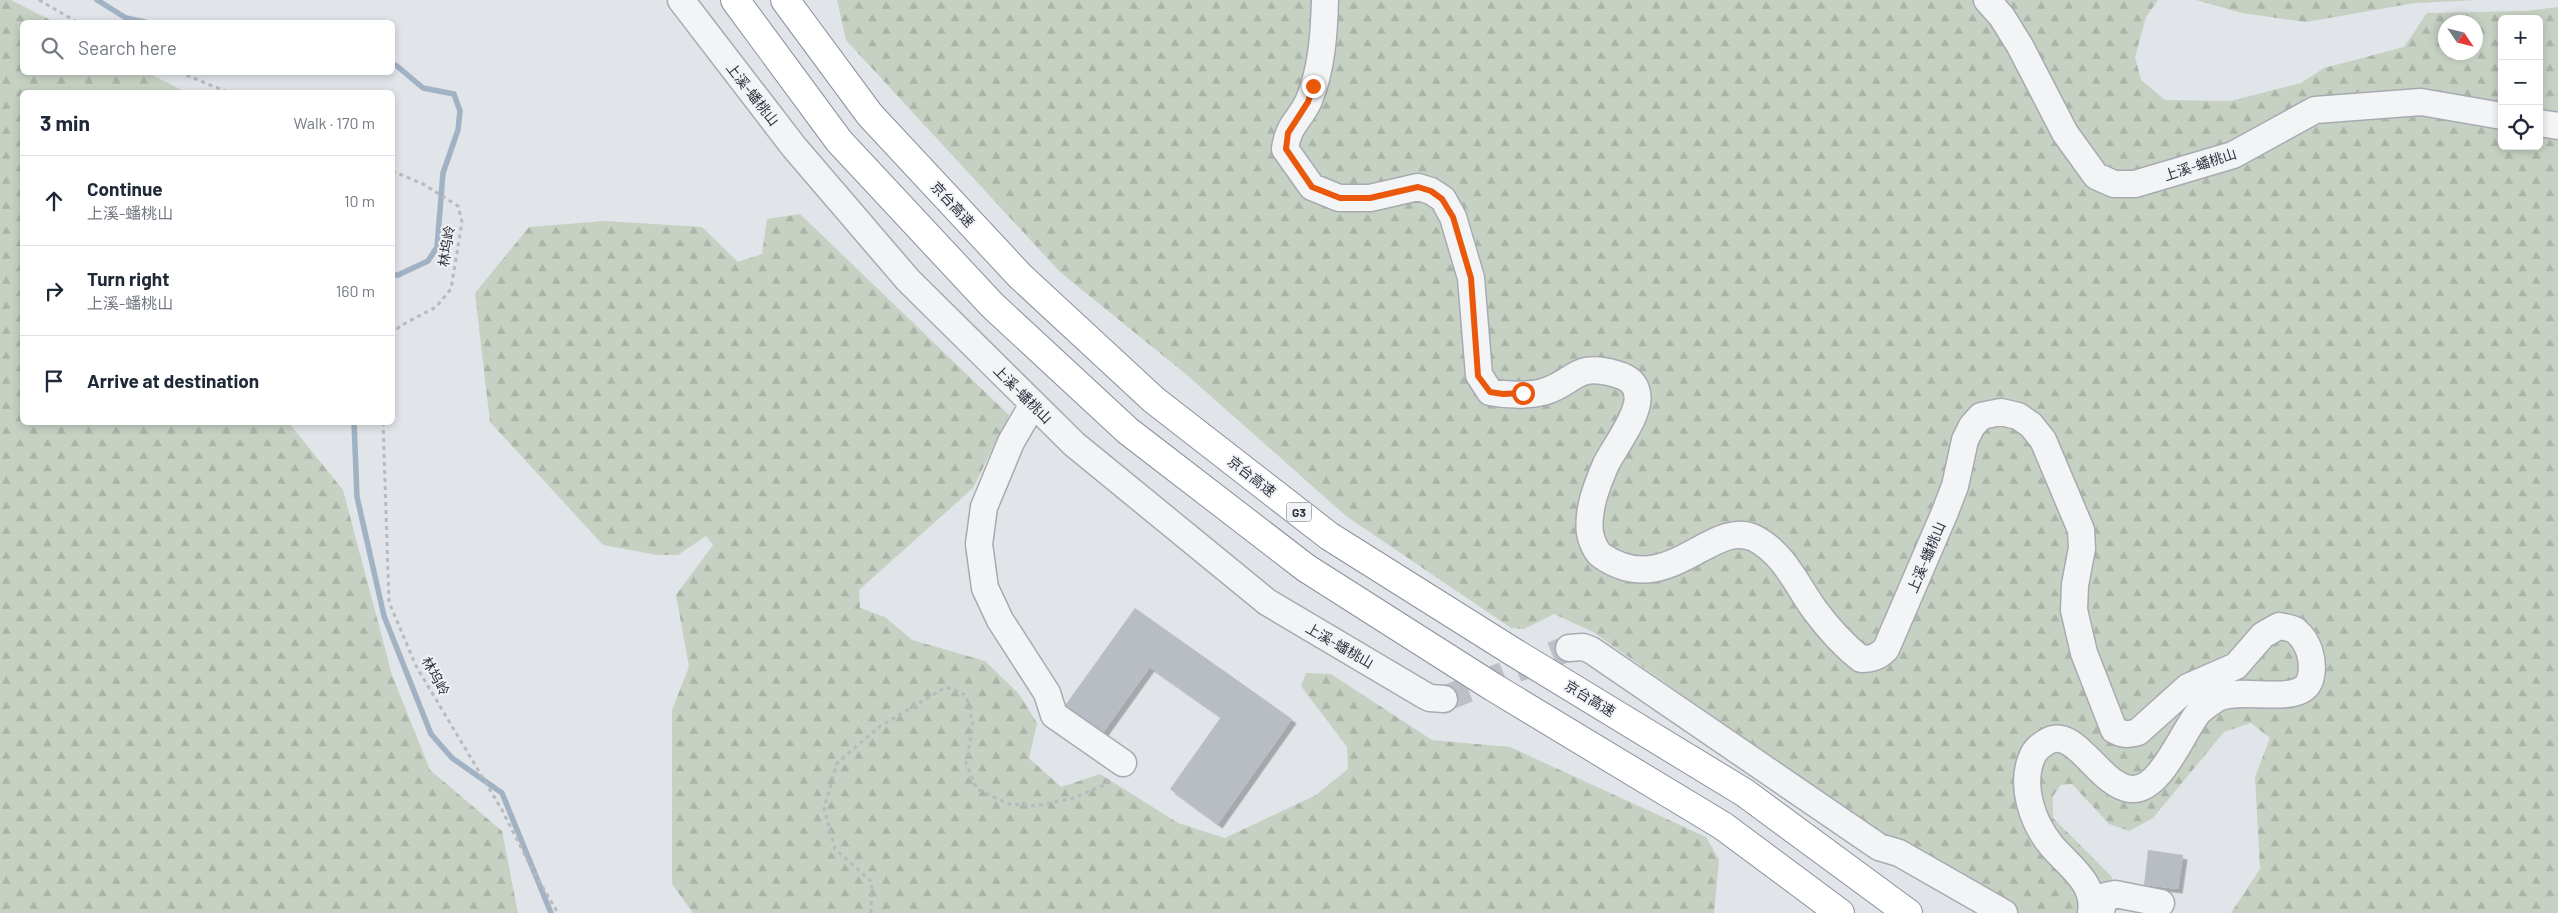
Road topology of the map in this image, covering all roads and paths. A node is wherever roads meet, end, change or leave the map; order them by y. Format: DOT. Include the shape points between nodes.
graph roads {
  1 [pos="39,0"];
  2 [pos="681,0"];
  3 [pos="735,0"];
  4 [pos="785,0"];
  5 [pos="1325,0"];
  6 [pos="1986,0"];
  7 [pos="74,20"];
  8 [pos="186,75"];
  9 [pos="222,90"];
  10 [pos="2498,115"];
  11 [pos="2543,124"];
  12 [pos="2558,126"];
  13 [pos="395,172"];
  14 [pos="395,331"];
  15 [pos="1033,404"];
  16 [pos="383,425"];
  17 [pos="1569,648"];
  18 [pos="1444,698"];
  19 [pos="1123,763"];
  20 [pos="1879,847"];
  21 [pos="2161,904"];
  22 [pos="558,913"];
  23 [pos="871,913"];
  24 [pos="1840,913"];
  25 [pos="1908,913"];
  26 [pos="1972,913"];
  27 [pos="2004,913"];
  28 [pos="2091,913"];
  29 [pos="2100,913"];
  1 -- 7 [label="path"];
  2 -- 15 [label="street, 上溪-蟠桃山" via="794,147 908,280"];
  3 -- 24 [label="highway" via="839,141 992,305 1128,430 1306,568 1493,687 1723,826"];
  4 -- 25 [label="highway, 京台高速 / G3" via="870,115 1020,276 1154,400 1329,536 1745,793"];
  5 -- 28 [label="street, 上溪-蟠桃山" via="1318,70 1308,102 1288,133 1286,149 1312,187 1340,198 1370,198 1418,187 1442,199 1453,217 1471,278 1478,376 1490,392 1542,392 1578,373 1596,369 1624,376 1636,385 1635,411 1606,465 1591,506 1591,539 1601,555 1643,571 1664,568 1723,539 1738,535 1752,537 1767,545 1782,561 1833,633 1861,659 1879,656 1886,649 1945,512 1972,426 1981,416 2001,412 2018,416 2031,425 2043,440 2081,530 2082,548 2074,610 2084,653 2114,730 2121,734 2138,732 2188,687 2236,666 2263,635 2279,626 2296,630 2308,645 2312,665 2311,679 2303,690 2291,695 2237,692 2218,698 2199,712 2159,774 2146,786 2131,789 2104,777 2073,743 2064,738 2051,739 2033,755 2026,782 2028,798 2050,843 2090,891"];
  6 -- 10 [label="street, 上溪-蟠桃山" via="2002,17 2020,46 2065,133 2096,176 2114,184 2136,184 2233,155 2315,110 2421,102"];
  8 -- 9 [label="path"];
  11 -- 12 [label="street"];
  13 -- 14 [label="path, 林坞岭" via="423,184 458,206 462,222 451,290 436,307"];
  15 -- 18 [label="street, 上溪-蟠桃山" via="1074,444 1267,602 1424,695"];
  15 -- 19 [label="street" via="1011,442 984,507 979,544 985,588 1000,620 1047,693 1054,715"];
  16 -- 22 [label="path, 林坞岭" via="389,602 416,666 502,810"];
  17 -- 20 [label="street" via="1592,650"];
  19 -- 23 [label="path" via="1105,785 1073,798 1036,806 1009,804 977,789 966,763 973,726 966,695 946,687 879,727 837,763 824,808 835,849 872,882"];
  20 -- 26 [label="street"];
  20 -- 27 [label="street" via="1899,853"];
  21 -- 29 [label="street" via="2115,894 2106,896"];
}
